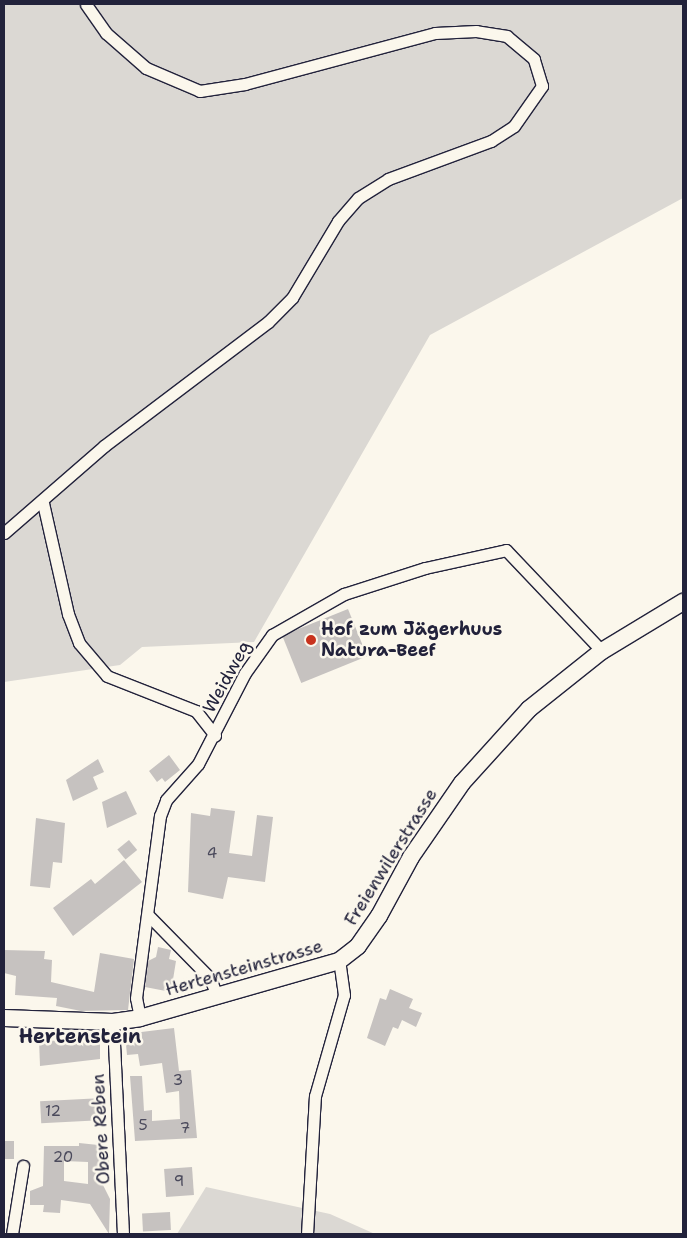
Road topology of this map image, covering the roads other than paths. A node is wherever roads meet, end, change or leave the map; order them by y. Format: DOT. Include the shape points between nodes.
graph roads {
  1 [pos="86,4"];
  2 [pos="43,503"];
  3 [pos="4,533"];
  4 [pos="683,602"];
  5 [pos="602,651"];
  6 [pos="215,735"];
  7 [pos="149,916"];
  8 [pos="339,961"];
  9 [pos="217,996"];
  10 [pos="4,1018"];
  11 [pos="140,1018"];
  12 [pos="113,1022"];
  13 [pos="22,1166"];
  14 [pos="12,1234"];
  15 [pos="122,1234"];
  16 [pos="307,1234"];
  1 -- 2 [label="street" via="106,32 146,68 200,91 245,84 435,33 476,31 507,36 534,59 542,86 514,126 498,136 388,179 358,198 338,220 292,298 268,322 104,446"];
  2 -- 3 [label="street"];
  2 -- 6 [label="street" via="68,614 79,643 107,676 196,711"];
  4 -- 5 [label="street, Freienwilerstrasse"];
  5 -- 6 [label="street, Weidweg" via="506,550 490,552 344,594 305,612 272,635 245,673"];
  5 -- 8 [label="street, Freienwilerstrasse" via="530,709 462,783 411,857 379,916 358,946"];
  6 -- 7 [label="street, Weidweg" via="163,808"];
  7 -- 9 [label="street" via="210,978"];
  7 -- 11 [label="street, Weidweg" via="136,998"];
  8 -- 9 [label="street, Hertensteinstrasse"];
  8 -- 16 [label="street, Hertensteinstrasse" via="344,995 315,1096"];
  9 -- 11 [label="street, Hertensteinstrasse"];
  10 -- 12 [label="street, Hertensteinstrasse"];
  11 -- 12 [label="street, Hertensteinstrasse"];
  12 -- 15 [label="street, Obere Reben"];
  13 -- 14 [label="street"];
}
